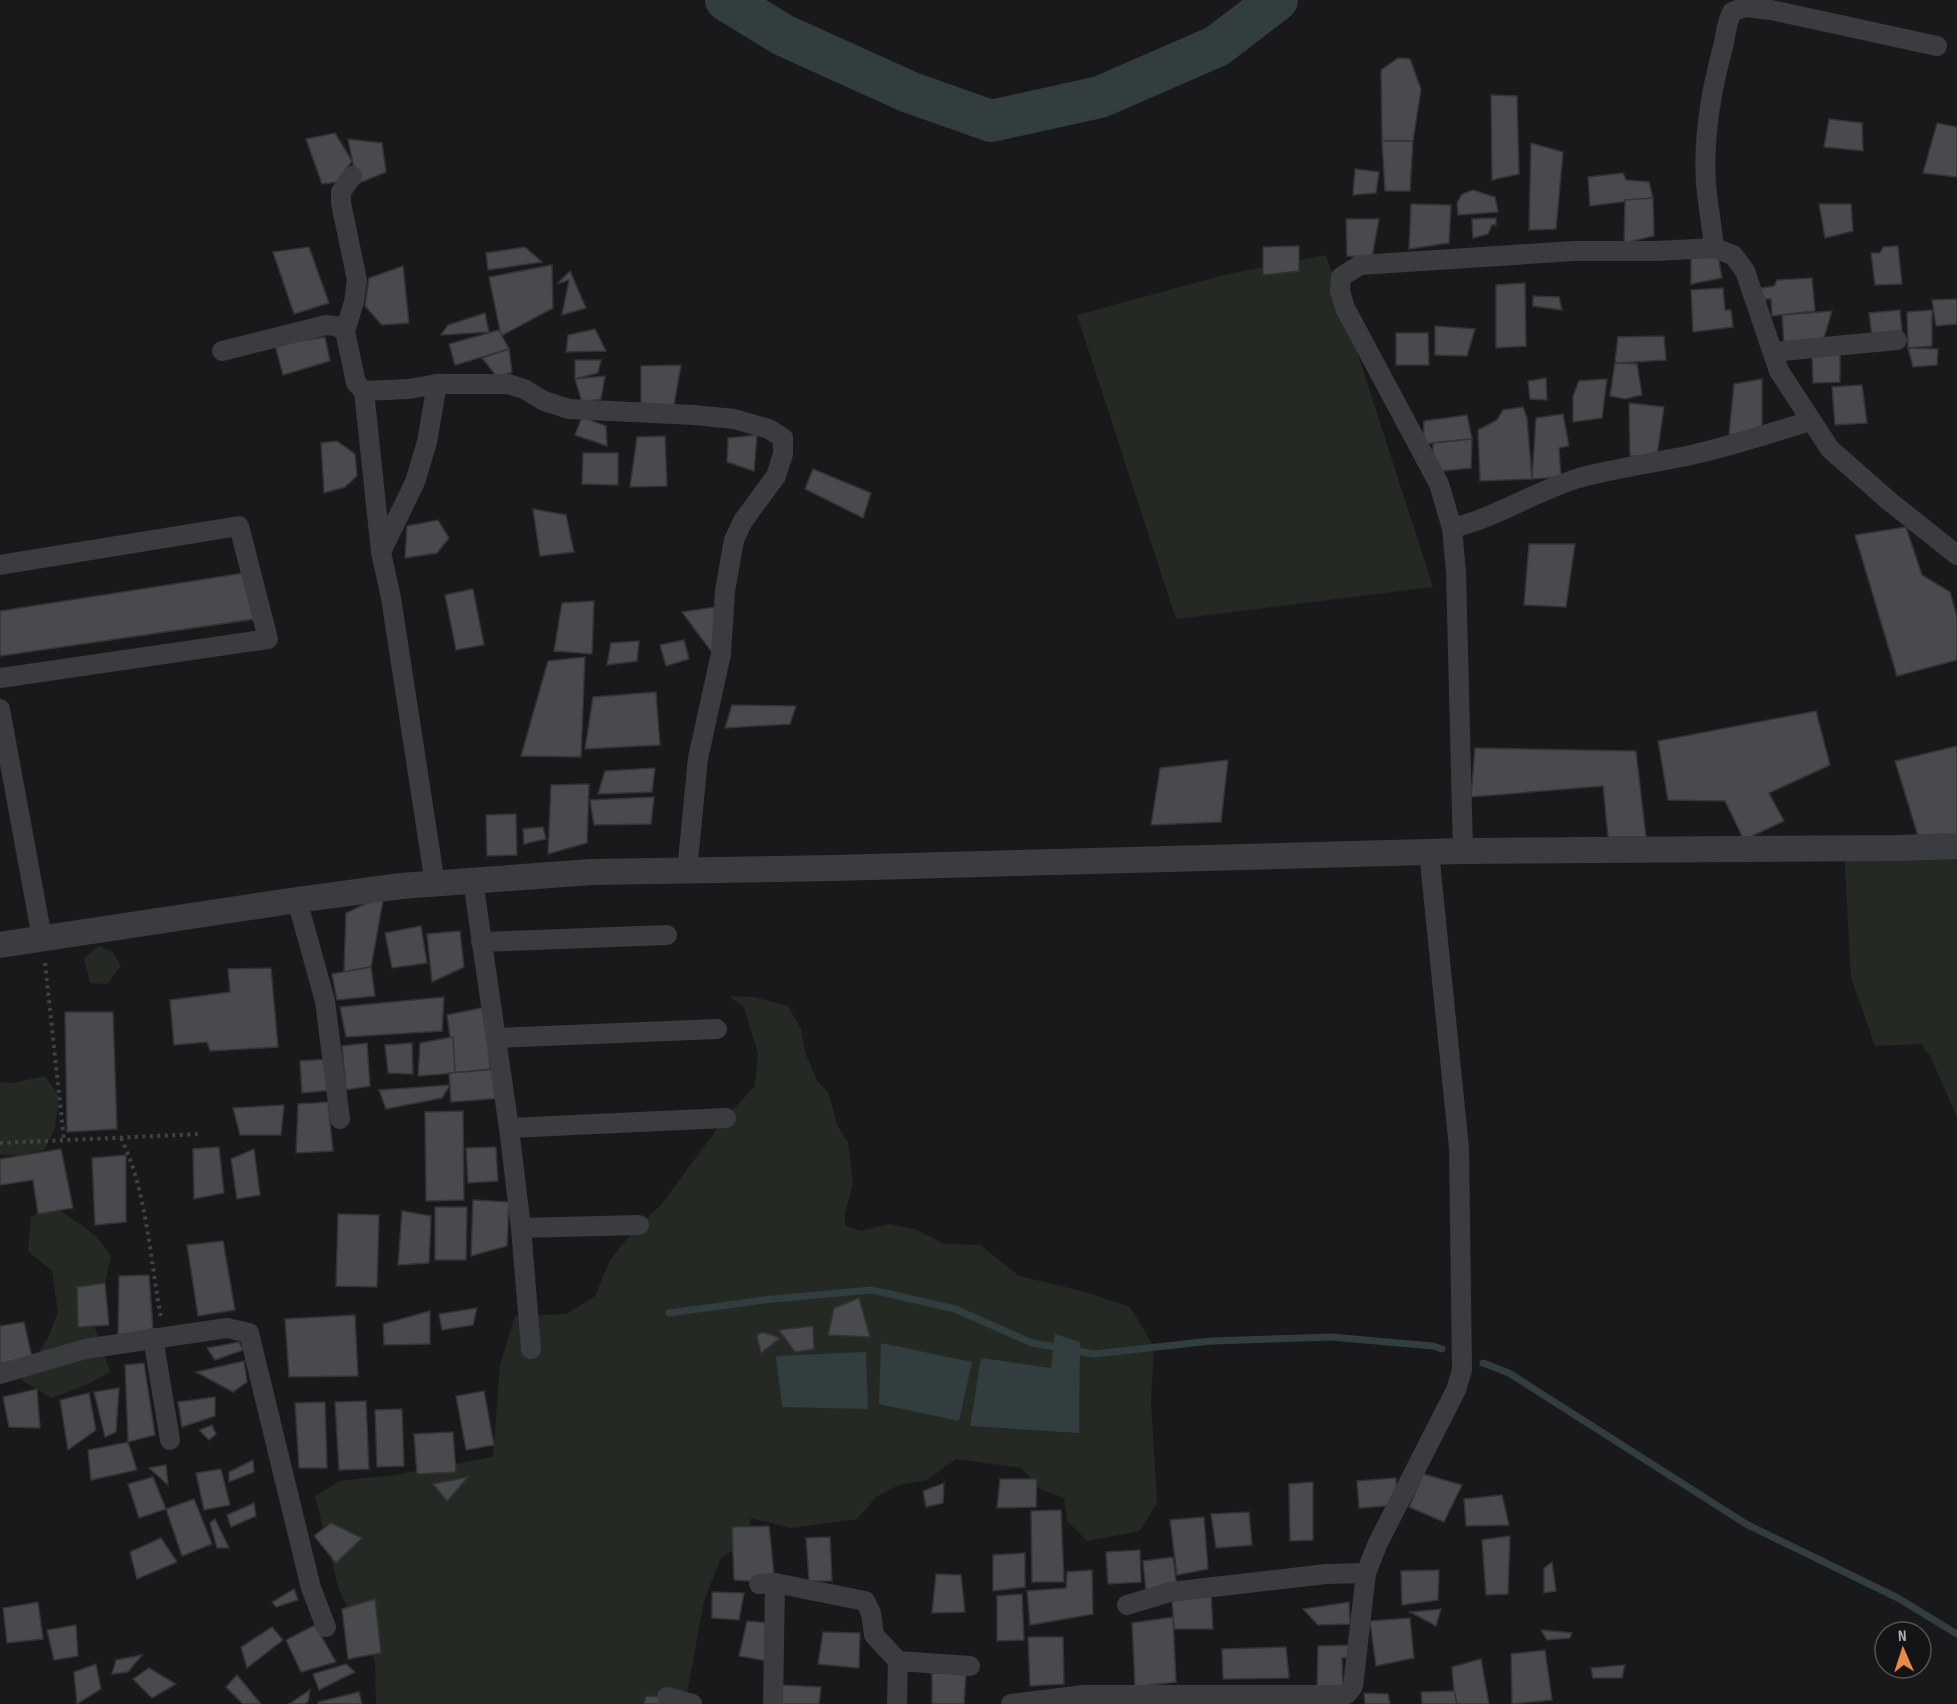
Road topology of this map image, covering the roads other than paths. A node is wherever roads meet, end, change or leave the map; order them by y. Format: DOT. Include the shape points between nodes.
graph roads {
  1 [pos="1937,46"];
  2 [pos="352,176"];
  3 [pos="1714,248"];
  4 [pos="345,331"];
  5 [pos="1897,340"];
  6 [pos="222,351"];
  7 [pos="1773,352"];
  8 [pos="437,384"];
  9 [pos="364,391"];
  10 [pos="1810,421"];
  11 [pos="1452,528"];
  12 [pos="381,552"];
  13 [pos="1957,555"];
  14 [pos="0,565"];
  15 [pos="0,678"];
  16 [pos="0,709"];
  17 [pos="1957,846"];
  18 [pos="1463,851"];
  19 [pos="1429,852"];
  20 [pos="687,871"];
  21 [pos="473,881"];
  22 [pos="435,884"];
  23 [pos="297,900"];
  24 [pos="667,935"];
  25 [pos="42,938"];
  26 [pos="481,942"];
  27 [pos="0,945"];
  28 [pos="717,1029"];
  29 [pos="496,1038"];
  30 [pos="726,1118"];
  31 [pos="340,1119"];
  32 [pos="509,1128"];
  33 [pos="639,1225"];
  34 [pos="520,1228"];
  35 [pos="159,1337"];
  36 [pos="531,1349"];
  37 [pos="0,1374"];
  38 [pos="170,1440"];
  39 [pos="1366,1573"];
  40 [pos="1127,1605"];
  41 [pos="326,1627"];
  42 [pos="897,1661"];
  43 [pos="970,1666"];
  44 [pos="667,1697"];
  45 [pos="692,1704"];
  46 [pos="773,1704"];
  47 [pos="897,1704"];
  48 [pos="1011,1704"];
  1 -- 3 [label="street" via="1771,10 1745,7 1732,12 1727,21 1707,129 1706,183"];
  2 -- 4 [label="street" via="341,192 340,202 357,280"];
  3 -- 7 [label="street" via="1733,255 1745,271"];
  3 -- 11 [label="street" via="1574,251 1372,264 1360,265 1341,277 1345,308 1439,484"];
  4 -- 6 [label="street" via="326,325"];
  4 -- 9 [label="street" via="356,383"];
  5 -- 7 [label="street"];
  7 -- 10 [label="street" via="1779,371"];
  8 -- 9 [label="street"];
  8 -- 12 [label="street" via="416,482"];
  8 -- 20 [label="street" via="508,384 568,409 734,419 769,429 783,438 776,476 743,520 734,540 725,591 721,654 698,758"];
  9 -- 12 [label="street"];
  10 -- 11 [label="street" via="1740,444 1582,477 1476,523"];
  10 -- 13 [label="street" via="1830,449"];
  11 -- 18 [label="street"];
  12 -- 22 [label="street"];
  14 -- 15 [label="street" via="239,526 268,639"];
  16 -- 25 [label="street"];
  17 -- 18 [label="street"];
  18 -- 19 [label="street"];
  19 -- 20 [label="street"];
  19 -- 39 [label="street" via="1459,1148 1462,1370 1456,1390"];
  20 -- 21 [label="street" via="591,872"];
  21 -- 22 [label="street"];
  21 -- 26 [label="street"];
  22 -- 23 [label="street"];
  23 -- 25 [label="street"];
  23 -- 31 [label="street" via="326,1001"];
  24 -- 26 [label="street"];
  25 -- 27 [label="street"];
  26 -- 29 [label="street"];
  28 -- 29 [label="street"];
  29 -- 32 [label="street"];
  30 -- 32 [label="street"];
  32 -- 34 [label="street"];
  33 -- 34 [label="street"];
  34 -- 36 [label="street"];
  35 -- 37 [label="street" via="85,1349"];
  35 -- 38 [label="street"];
  35 -- 41 [label="street" via="227,1328 249,1333 311,1588"];
  39 -- 40 [label="street" via="1170,1592"];
  39 -- 48 [label="street" via="1354,1680 1347,1694 1084,1695"];
  42 -- 43 [label="street"];
  42 -- 46 [label="street" via="874,1635 865,1601 767,1583"];
  42 -- 47 [label="street"];
  44 -- 45 [label="street"];
}
